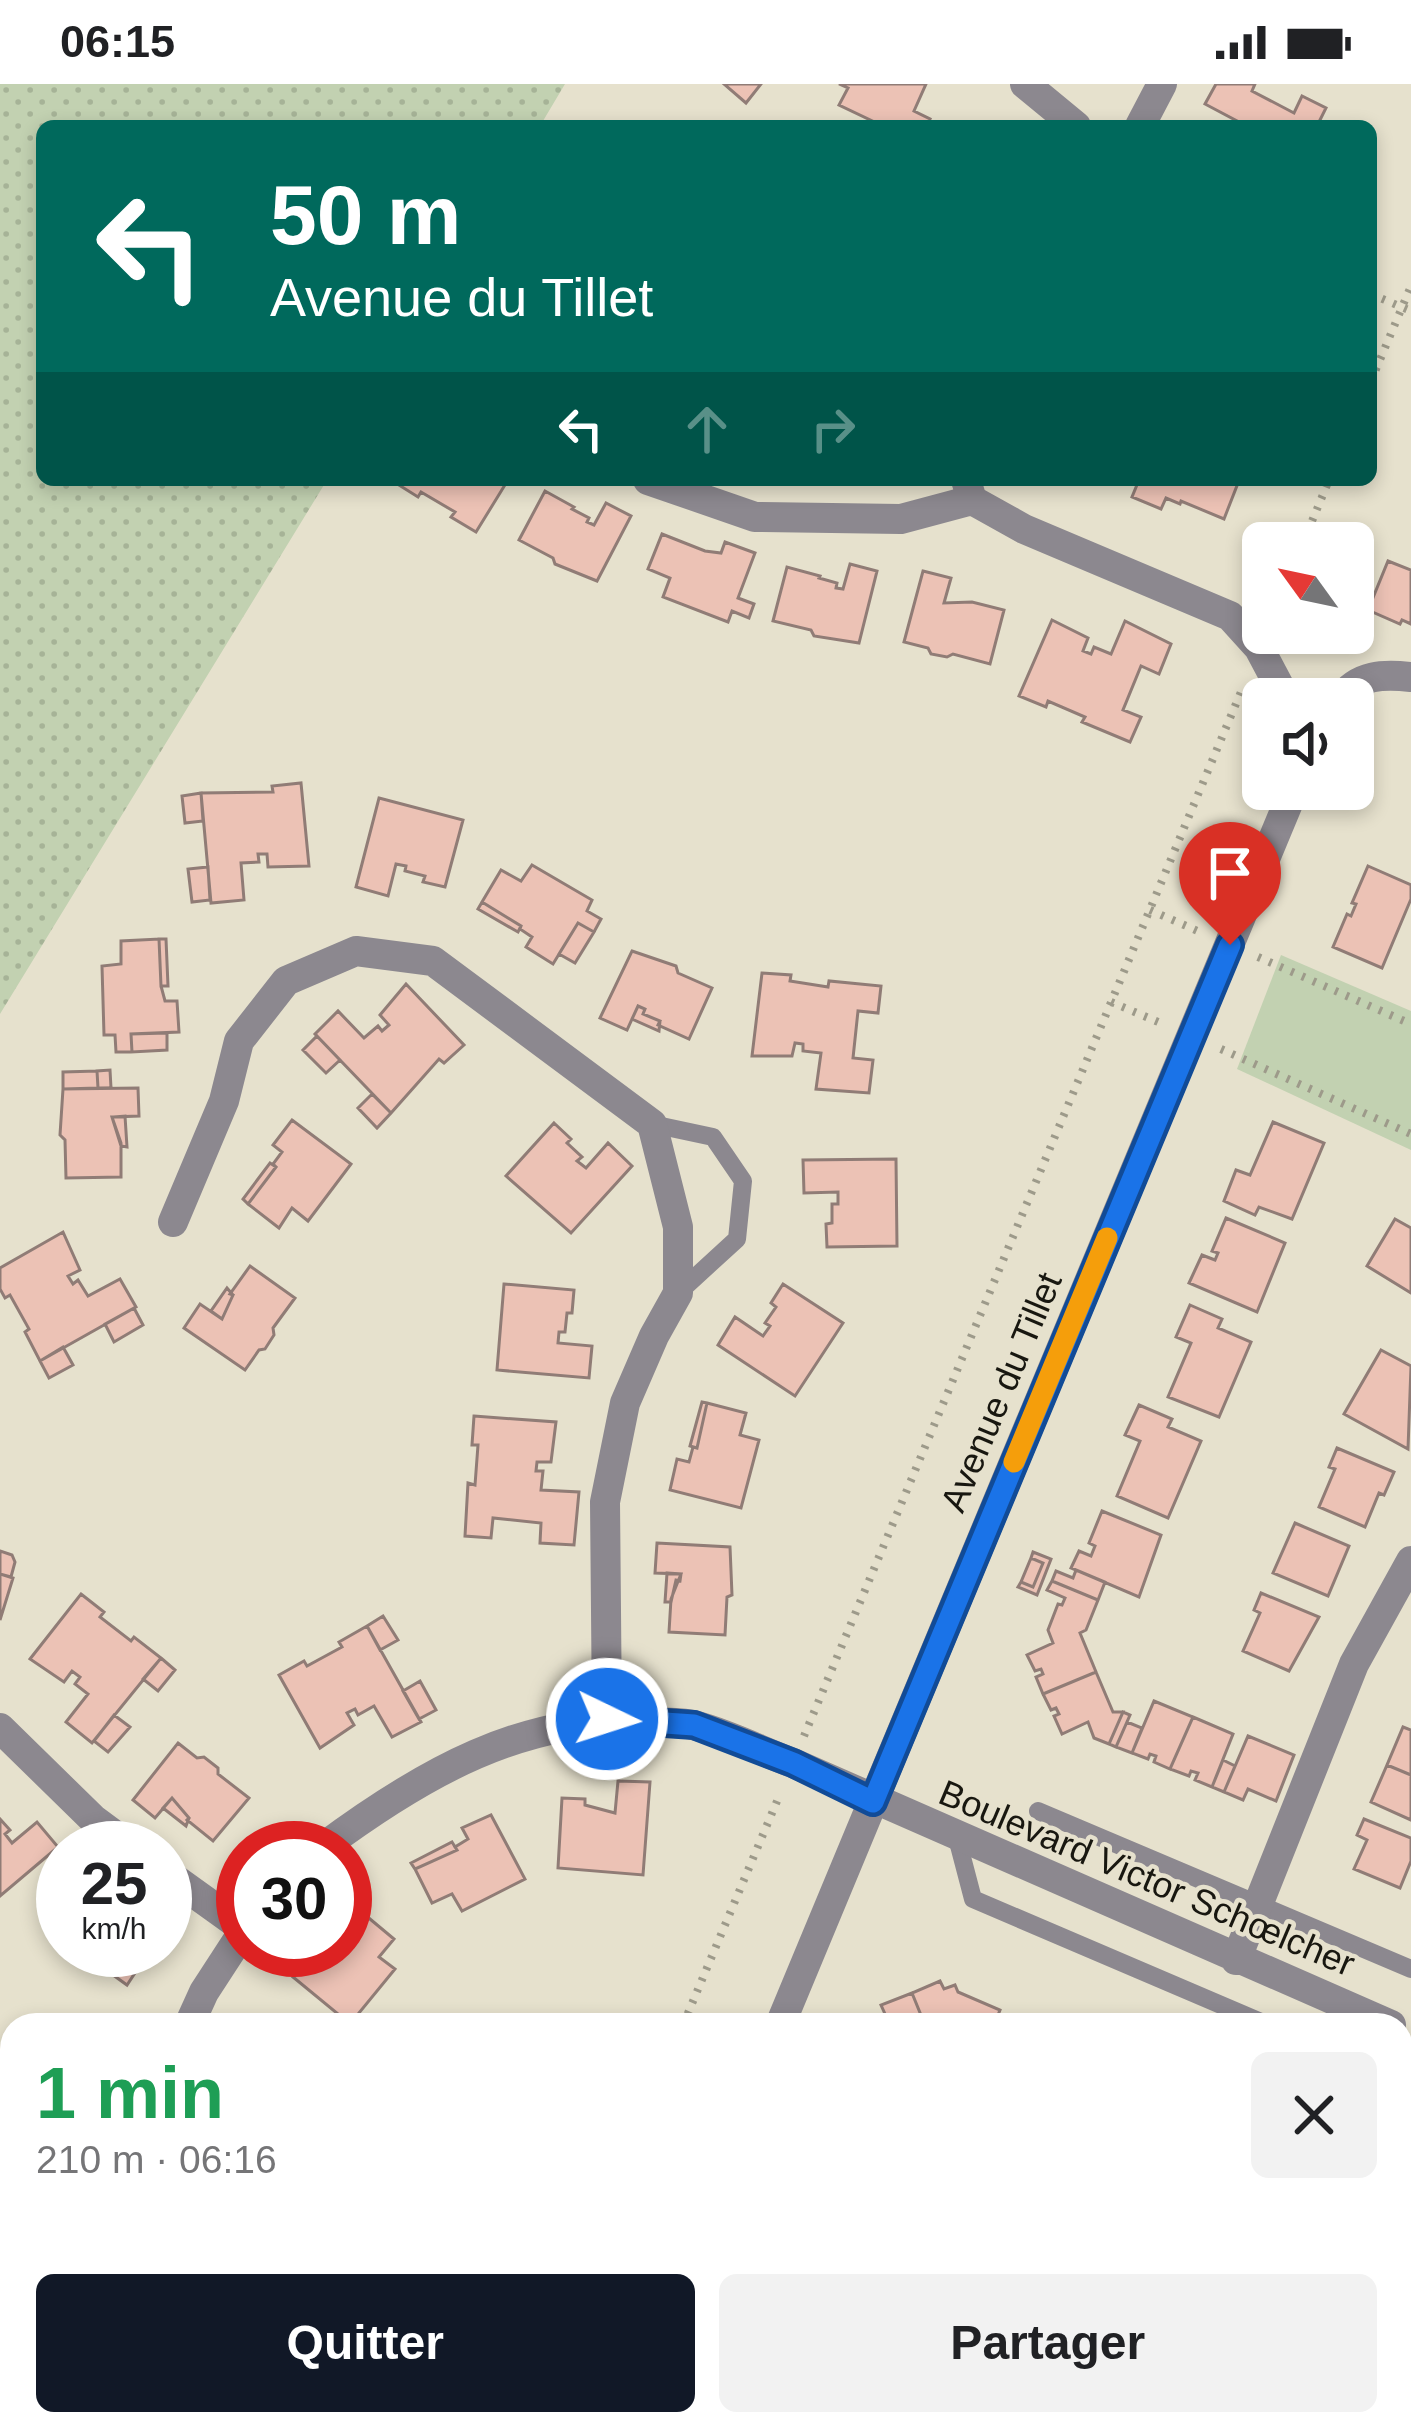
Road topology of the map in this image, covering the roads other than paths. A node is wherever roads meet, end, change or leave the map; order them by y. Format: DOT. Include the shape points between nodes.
graph roads {
  1 [pos="1025,84"];
  2 [pos="1162,84"];
  3 [pos="1069,120"];
  4 [pos="1143,120"];
  5 [pos="665,486"];
  6 [pos="969,490"];
  7 [pos="1411,677"];
  8 [pos="1275,678"];
  9 [pos="1371,678"];
  10 [pos="1285,810"];
  11 [pos="652,1124"];
  12 [pos="172,1222"];
  13 [pos="678,1293"];
  14 [pos="1411,1561"];
  15 [pos="607,1719"];
  16 [pos="0,1728"];
  17 [pos="873,1802"];
  18 [pos="1038,1811"];
  19 [pos="96,1821"];
  20 [pos="358,1821"];
  21 [pos="957,1838"];
  22 [pos="1258,1905"];
  23 [pos="1236,1960"];
  24 [pos="1411,1969"];
  25 [pos="216,1973"];
  26 [pos="194,2013"];
  27 [pos="785,2013"];
  28 [pos="1240,2013"];
  29 [pos="1362,2013"];
  1 -- 3 [label="street"];
  2 -- 4 [label="street"];
  5 -- 6 [label="street" via="755,518 901,519"];
  6 -- 8 [label="street" via="1024,530 1229,616"];
  7 -- 9 [label="street"];
  10 -- 17 [label="street, Avenue du Tillet"];
  11 -- 12 [label="street" via="433,961 356,951 286,981 239,1041 224,1101"];
  11 -- 13 [label="street" via="678,1227"];
  11 -- 13 [label="lane" via="712,1137 743,1180 737,1238"];
  13 -- 15 [label="street" via="625,1402 605,1502"];
  14 -- 22 [label="street" via="1354,1664"];
  15 -- 17 [label="street, Boulevard Victor Schœlcher" via="694,1725"];
  15 -- 20 [label="street, Boulevard Victor Schœlcher" via="471,1754"];
  16 -- 19 [label="street"];
  17 -- 21 [label="street, Boulevard Victor Schœlcher"];
  17 -- 27 [label="street, Avenue du Tillet"];
  18 -- 22 [label="lane"];
  21 -- 23 [label="street, Boulevard Victor Schœlcher"];
  21 -- 28 [label="lane" via="973,1899"];
  22 -- 23 [label="street"];
  22 -- 24 [label="lane"];
  23 -- 29 [label="street, Boulevard Victor Schœlcher"];
  25 -- 26 [label="street"];
}
